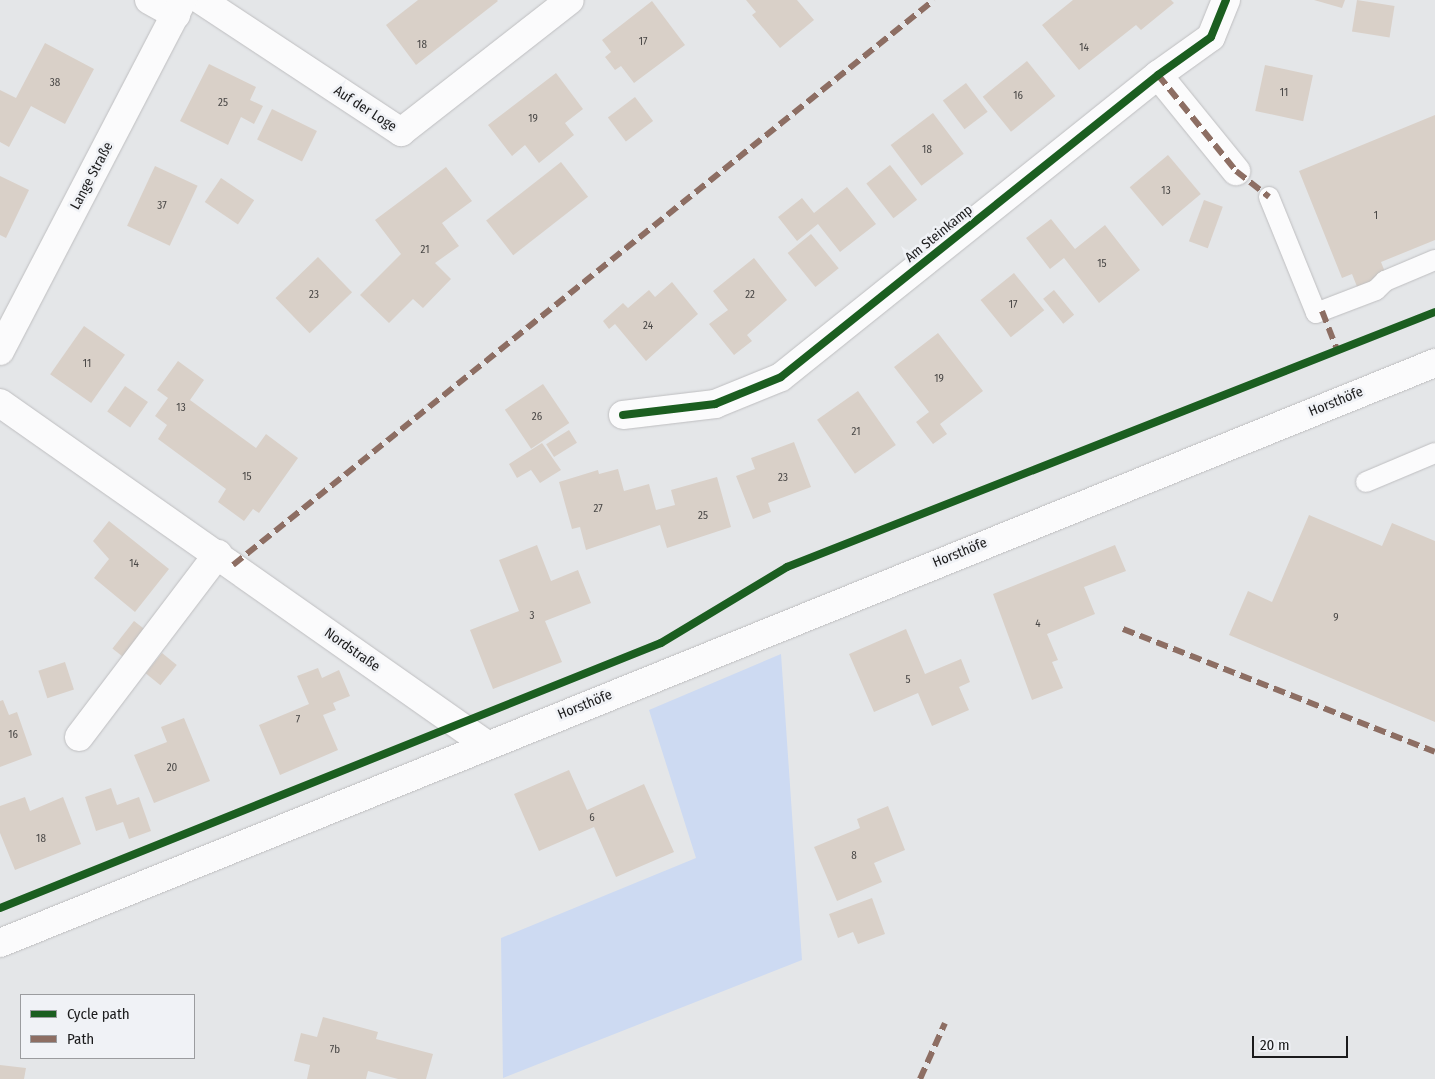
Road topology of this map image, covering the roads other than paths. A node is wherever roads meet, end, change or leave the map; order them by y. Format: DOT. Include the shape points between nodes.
graph roads {
  1 [pos="149,0"];
  2 [pos="201,0"];
  3 [pos="570,0"];
  4 [pos="1226,0"];
  5 [pos="179,7"];
  6 [pos="1158,74"];
  7 [pos="1236,171"];
  8 [pos="1269,197"];
  9 [pos="1435,260"];
  10 [pos="0,351"];
  11 [pos="1435,363"];
  12 [pos="0,403"];
  13 [pos="623,415"];
  14 [pos="1435,453"];
  15 [pos="1366,482"];
  16 [pos="218,554"];
  17 [pos="78,737"];
  18 [pos="487,745"];
  19 [pos="0,943"];
  1 -- 5 [label="street"];
  2 -- 3 [label="street, Auf der Loge" via="401,132"];
  4 -- 6 [label="street, Am Steinkamp" via="1211,37"];
  5 -- 10 [label="street, Lange Straße"];
  6 -- 7 [label="street"];
  6 -- 13 [label="street, Am Steinkamp" via="781,376 715,404"];
  8 -- 9 [label="lane" via="1316,313 1376,290 1385,281"];
  11 -- 18 [label="street, Horsthöfe"];
  12 -- 16 [label="street, Nordstraße"];
  14 -- 15 [label="lane"];
  16 -- 17 [label="street"];
  16 -- 18 [label="street, Nordstraße"];
  18 -- 19 [label="street, Horsthöfe"];
}
